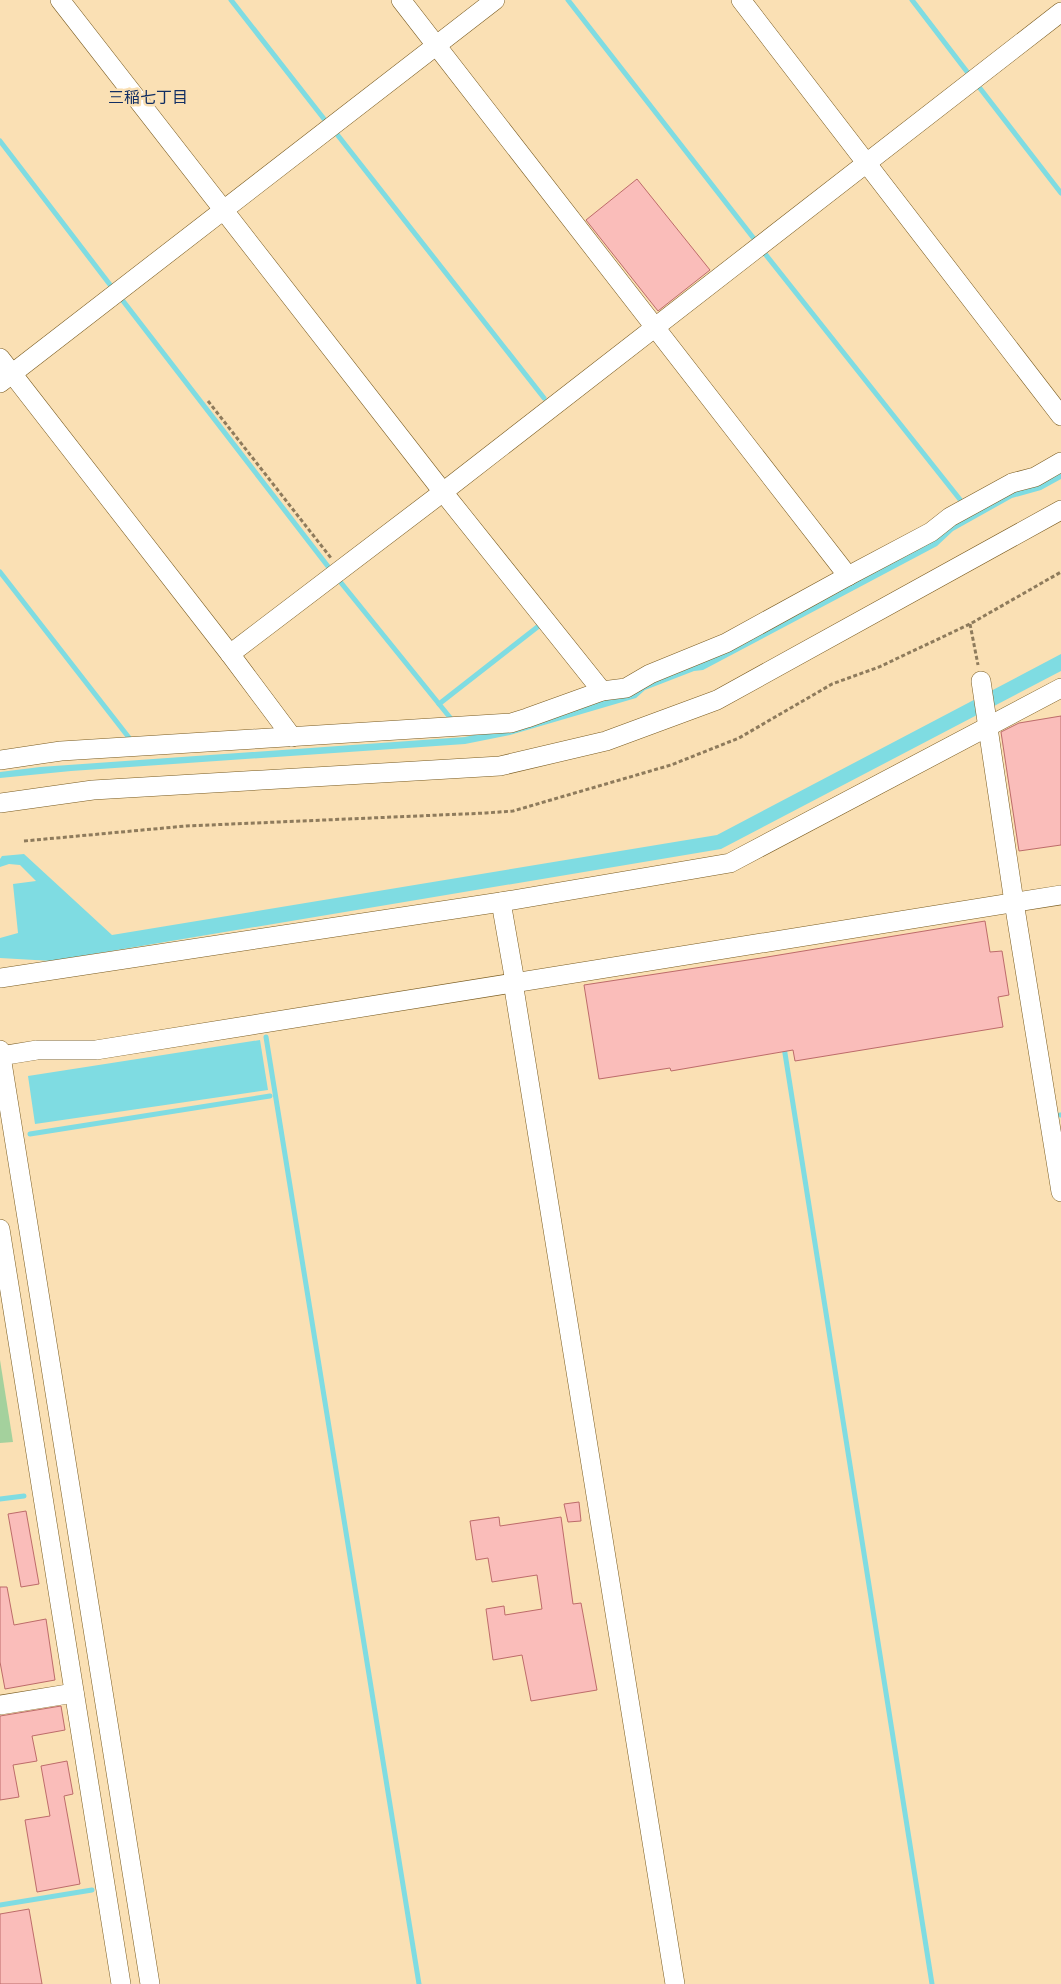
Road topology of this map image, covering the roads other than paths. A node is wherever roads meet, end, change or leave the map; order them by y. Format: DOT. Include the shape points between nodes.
graph roads {
  1 [pos="60,0"];
  2 [pos="400,0"];
  3 [pos="495,0"];
  4 [pos="740,0"];
  5 [pos="1061,12"];
  6 [pos="436,46"];
  7 [pos="866,163"];
  8 [pos="222,210"];
  9 [pos="654,328"];
  10 [pos="0,358"];
  11 [pos="6,379"];
  12 [pos="1061,416"];
  13 [pos="1061,462"];
  14 [pos="443,492"];
  15 [pos="1061,510"];
  16 [pos="848,576"];
  17 [pos="230,654"];
  18 [pos="981,681"];
  19 [pos="1061,688"];
  20 [pos="602,691"];
  21 [pos="987,727"];
  22 [pos="292,737"];
  23 [pos="0,760"];
  24 [pos="0,803"];
  25 [pos="1061,895"];
  26 [pos="502,902"];
  27 [pos="1014,902"];
  28 [pos="0,978"];
  29 [pos="514,982"];
  30 [pos="0,1054"];
  31 [pos="1061,1192"];
  32 [pos="0,1229"];
  33 [pos="74,1693"];
  34 [pos="0,1705"];
  35 [pos="121,1984"];
  36 [pos="150,1984"];
  37 [pos="674,1984"];
  1 -- 8 [label="street"];
  2 -- 6 [label="street"];
  3 -- 6 [label="street"];
  4 -- 7 [label="street"];
  5 -- 7 [label="street"];
  6 -- 8 [label="street"];
  6 -- 9 [label="street"];
  7 -- 9 [label="street"];
  7 -- 12 [label="street"];
  8 -- 11 [label="street"];
  8 -- 14 [label="street"];
  9 -- 14 [label="street"];
  9 -- 16 [label="street"];
  10 -- 11 [label="street"];
  11 -- 17 [label="street"];
  13 -- 16 [label="street" via="1035,477 1012,483 950,517 932,532"];
  14 -- 17 [label="street"];
  14 -- 20 [label="street"];
  15 -- 24 [label="street" via="717,700 606,741 500,766 94,790"];
  16 -- 20 [label="street" via="726,643 650,674 626,688"];
  17 -- 22 [label="street"];
  18 -- 21 [label="street"];
  19 -- 21 [label="street"];
  20 -- 22 [label="street" via="511,723"];
  21 -- 26 [label="street" via="730,863"];
  21 -- 27 [label="street"];
  22 -- 23 [label="street" via="61,751"];
  25 -- 27 [label="street"];
  26 -- 28 [label="street"];
  26 -- 29 [label="street"];
  27 -- 29 [label="street"];
  27 -- 31 [label="street"];
  29 -- 30 [label="street" via="96,1050"];
  29 -- 37 [label="street"];
  30 -- 36 [label="street"];
  32 -- 33 [label="street"];
  33 -- 34 [label="street"];
  33 -- 35 [label="street"];
}
